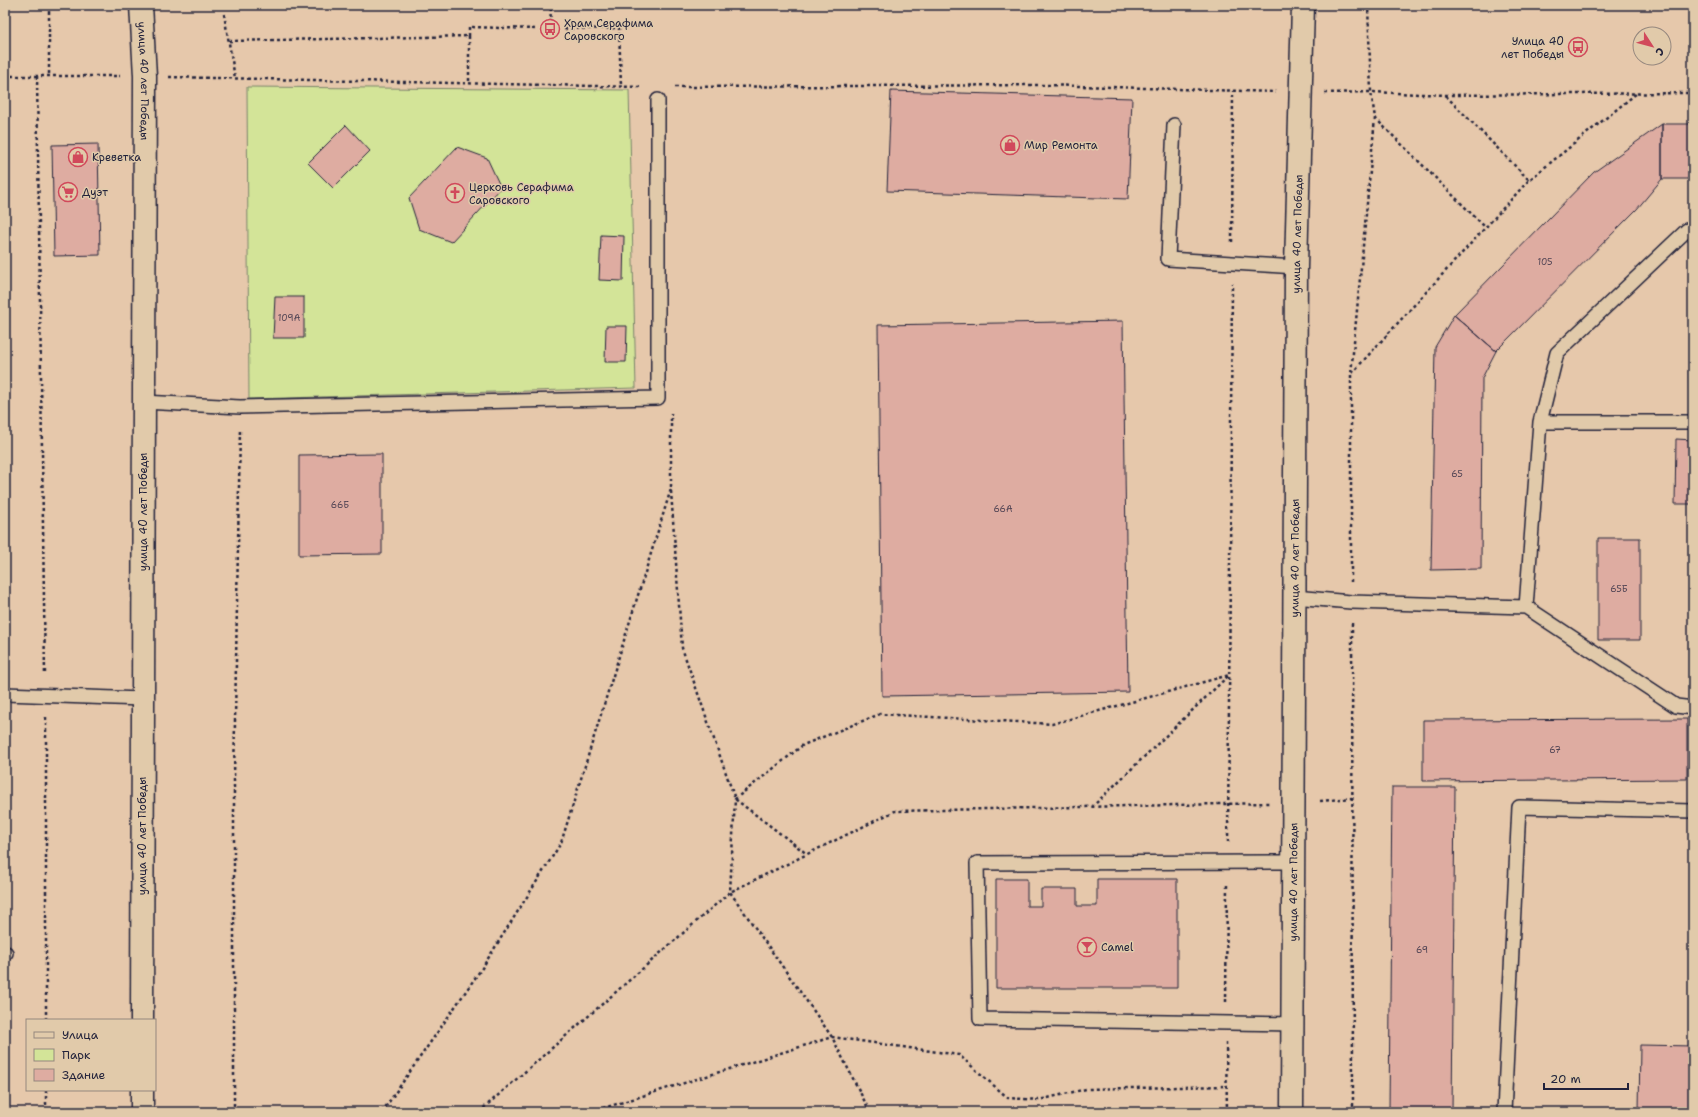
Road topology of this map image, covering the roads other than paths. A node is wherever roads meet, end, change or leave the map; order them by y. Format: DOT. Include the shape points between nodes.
graph roads {
  1 [pos="141,5"];
  2 [pos="1303,5"];
  3 [pos="658,100"];
  4 [pos="1174,125"];
  5 [pos="1693,230"];
  6 [pos="1296,267"];
  7 [pos="143,402"];
  8 [pos="1540,422"];
  9 [pos="1693,422"];
  10 [pos="1294,597"];
  11 [pos="1526,607"];
  12 [pos="5,694"];
  13 [pos="142,699"];
  14 [pos="1693,708"];
  15 [pos="1693,812"];
  16 [pos="1294,862"];
  17 [pos="142,1019"];
  18 [pos="1292,1024"];
  19 [pos="142,1091"];
  20 [pos="142,1112"];
  21 [pos="1292,1112"];
  22 [pos="1504,1112"];
  1 -- 7 [label="street, улица 40 лет Победы" via="145,76"];
  2 -- 6 [label="street, улица 40 лет Победы"];
  3 -- 7 [label="lane" via="658,398 240,407"];
  4 -- 6 [label="lane" via="1168,259"];
  5 -- 8 [label="lane" via="1687,230 1557,353"];
  6 -- 10 [label="street, улица 40 лет Победы"];
  7 -- 13 [label="street, улица 40 лет Победы"];
  8 -- 9 [label="lane"];
  8 -- 11 [label="lane"];
  10 -- 11 [label="lane" via="1352,602"];
  10 -- 16 [label="street, улица 40 лет Победы"];
  11 -- 14 [label="lane" via="1676,706"];
  12 -- 13 [label="lane"];
  13 -- 17 [label="street, улица 40 лет Победы"];
  15 -- 22 [label="lane" via="1519,807"];
  16 -- 18 [label="street, улица 40 лет Победы"];
  16 -- 18 [label="lane" via="976,863 980,1018"];
  18 -- 21 [label="street, улица 40 лет Победы"];
  19 -- 20 [label="street"];
}
